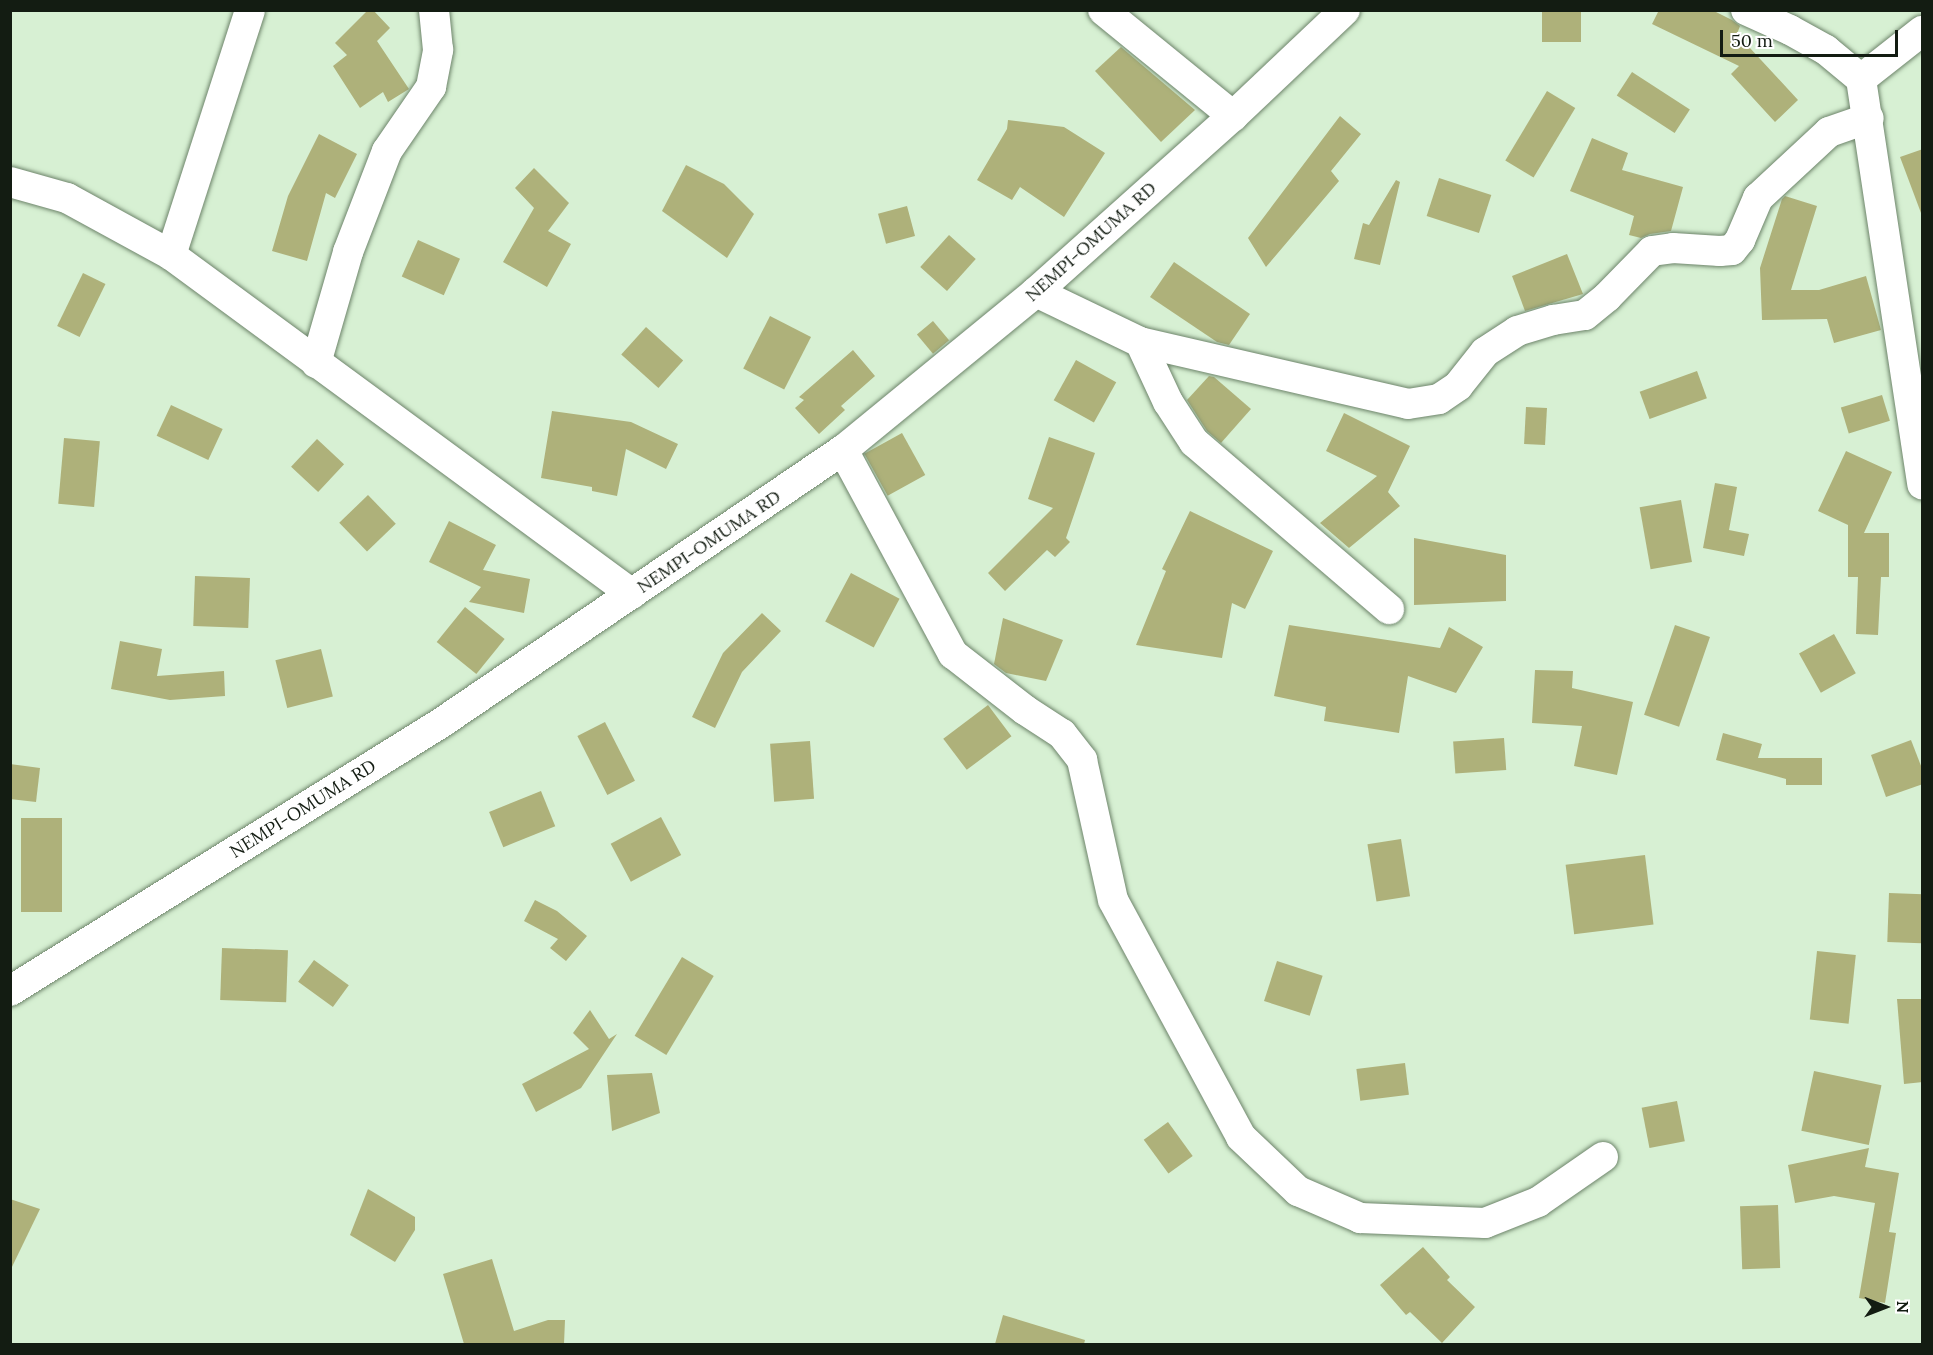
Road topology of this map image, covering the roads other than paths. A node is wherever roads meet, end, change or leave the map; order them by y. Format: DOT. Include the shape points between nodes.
graph roads {
  1 [pos="250,10"];
  2 [pos="434,10"];
  3 [pos="1103,10"];
  4 [pos="1346,10"];
  5 [pos="1746,10"];
  6 [pos="1923,31"];
  7 [pos="1861,79"];
  8 [pos="1233,116"];
  9 [pos="1869,118"];
  10 [pos="10,182"];
  11 [pos="171,255"];
  12 [pos="1036,292"];
  13 [pos="1140,342"];
  14 [pos="316,363"];
  15 [pos="843,450"];
  16 [pos="1923,484"];
  17 [pos="632,594"];
  18 [pos="1389,609"];
  19 [pos="10,991"];
  20 [pos="1603,1157"];
  1 -- 11 [label="street"];
  2 -- 14 [label="street" via="438,50 431,87 387,152 348,252"];
  3 -- 8 [label="street"];
  4 -- 8 [label="street, NEMPI-OMUMA RD"];
  5 -- 7 [label="street" via="1826,50"];
  6 -- 7 [label="street"];
  7 -- 9 [label="street"];
  8 -- 12 [label="street, NEMPI-OMUMA RD"];
  9 -- 13 [label="street" via="1829,132 1758,198 1740,240 1732,249 1720,252 1673,248 1653,252 1585,315 1517,331 1485,352 1458,386 1439,399 1408,404"];
  9 -- 16 [label="street"];
  10 -- 11 [label="street" via="67,198"];
  11 -- 14 [label="street"];
  12 -- 13 [label="street"];
  12 -- 15 [label="street, NEMPI-OMUMA RD"];
  13 -- 18 [label="street" via="1168,402 1194,442"];
  14 -- 17 [label="street"];
  15 -- 17 [label="street, NEMPI-OMUMA RD"];
  15 -- 20 [label="street" via="953,654 1062,734 1082,760 1113,900 1241,1137 1273,1168 1298,1191 1360,1218 1485,1223 1538,1202"];
  17 -- 19 [label="street, NEMPI-OMUMA RD" via="441,723"];
}
